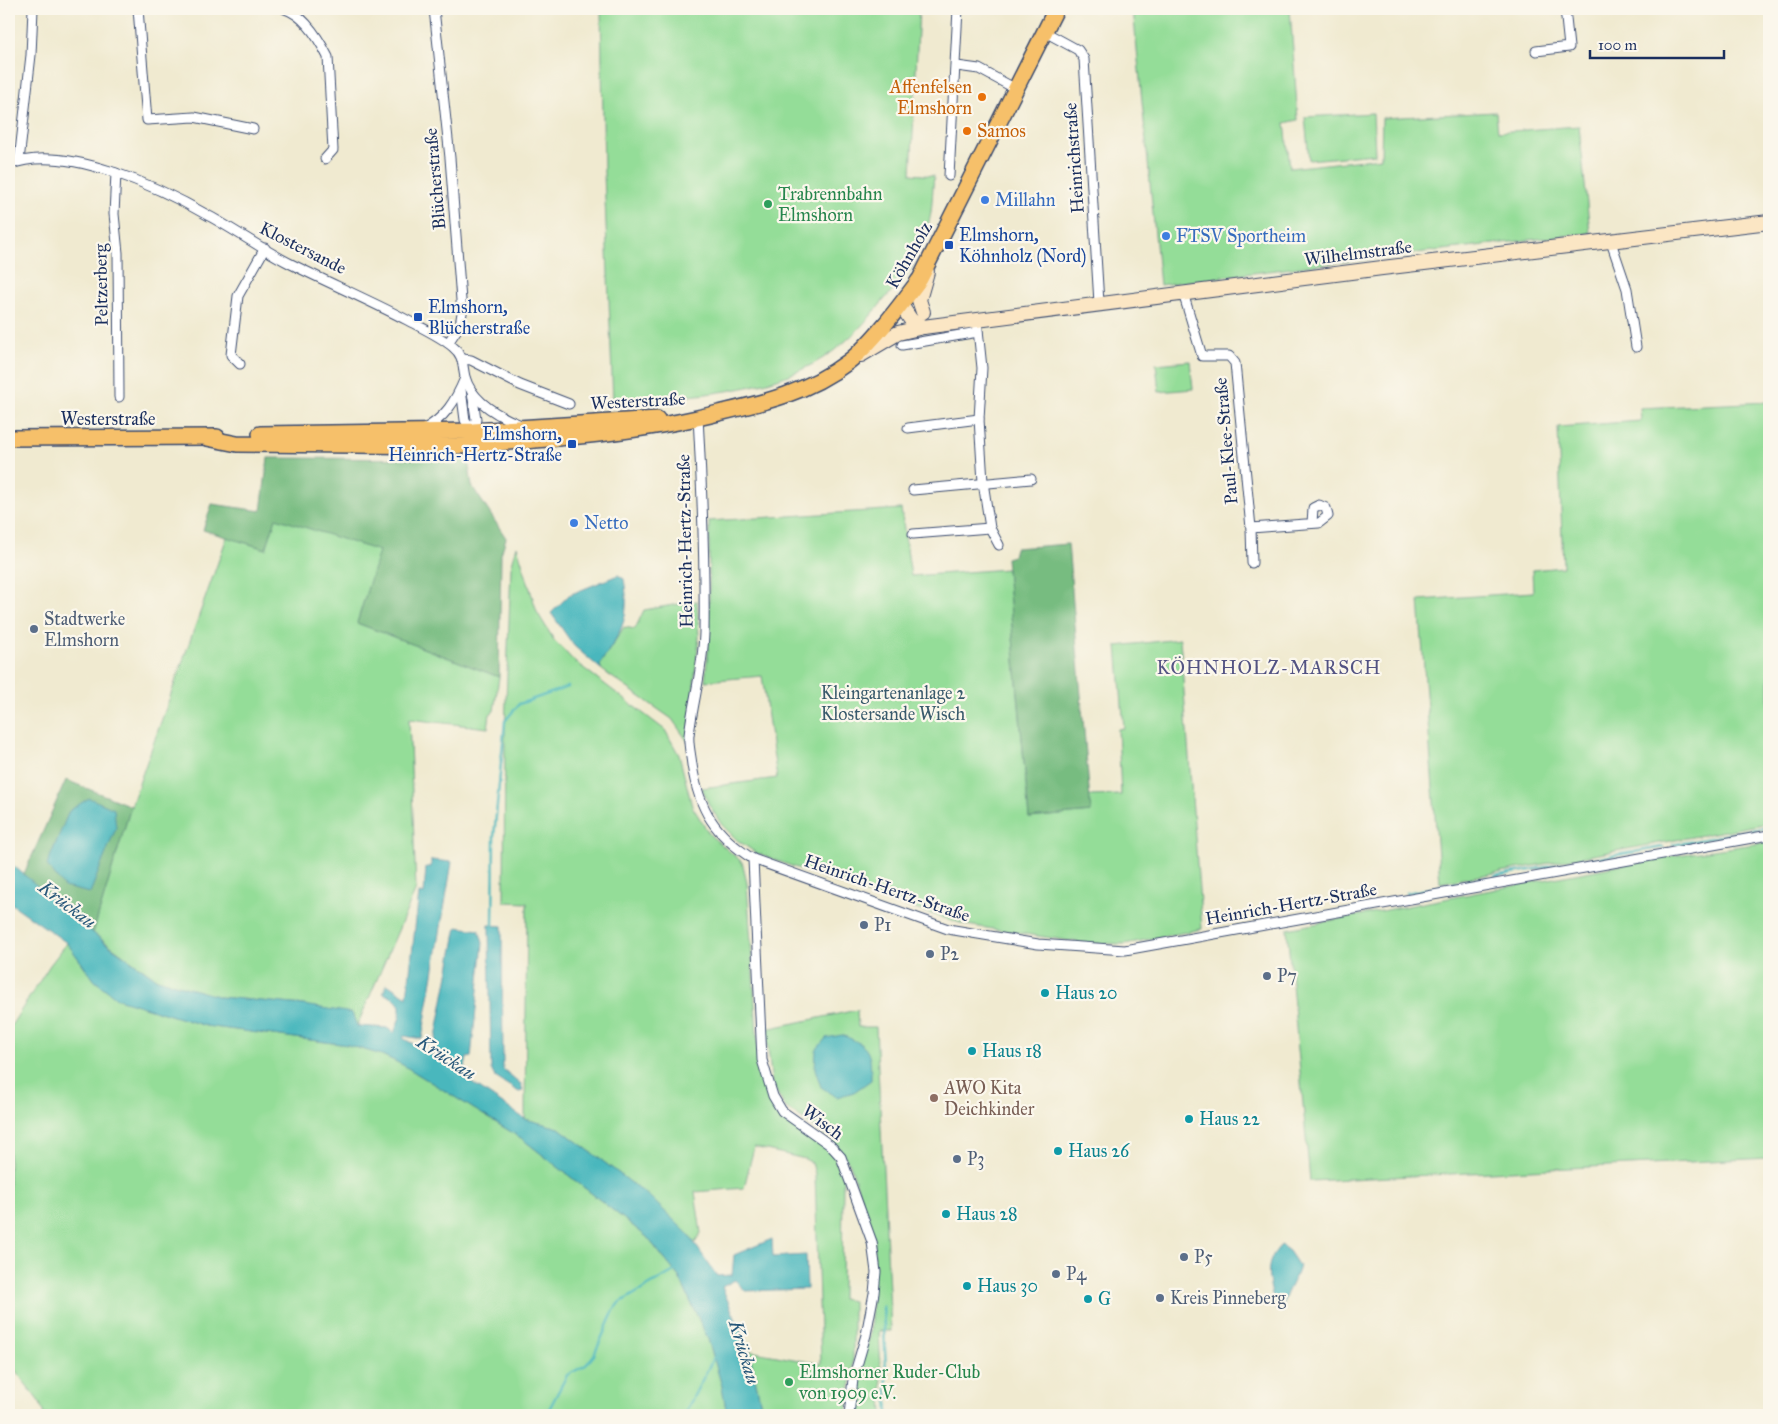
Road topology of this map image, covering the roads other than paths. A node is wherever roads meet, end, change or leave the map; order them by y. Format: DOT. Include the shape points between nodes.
graph roads {
  1 [pos="33,9"];
  2 [pos="138,9"];
  3 [pos="434,9"];
  4 [pos="958,9"];
  5 [pos="1056,9"];
  6 [pos="1565,9"];
  7 [pos="291,10"];
  8 [pos="1045,32"];
  9 [pos="1536,50"];
  10 [pos="956,66"];
  11 [pos="1016,89"];
  12 [pos="253,129"];
  13 [pos="325,159"];
  14 [pos="19,161"];
  15 [pos="9,165"];
  16 [pos="116,173"];
  17 [pos="949,176"];
  18 [pos="1769,222"];
  19 [pos="1611,242"];
  20 [pos="265,248"];
  21 [pos="932,256"];
  22 [pos="1183,294"];
  23 [pos="1099,304"];
  24 [pos="901,305"];
  25 [pos="923,312"];
  26 [pos="952,323"];
  27 [pos="977,326"];
  28 [pos="923,327"];
  29 [pos="448,343"];
  30 [pos="902,345"];
  31 [pos="1636,347"];
  32 [pos="463,359"];
  33 [pos="850,361"];
  34 [pos="240,364"];
  35 [pos="465,378"];
  36 [pos="461,389"];
  37 [pos="472,390"];
  38 [pos="119,397"];
  39 [pos="569,404"];
  40 [pos="698,418"];
  41 [pos="979,419"];
  42 [pos="527,427"];
  43 [pos="908,428"];
  44 [pos="418,432"];
  45 [pos="9,438"];
  46 [pos="207,438"];
  47 [pos="473,438"];
  48 [pos="1031,479"];
  49 [pos="983,482"];
  50 [pos="913,490"];
  51 [pos="1312,523"];
  52 [pos="990,528"];
  53 [pos="1251,528"];
  54 [pos="912,534"];
  55 [pos="1000,545"];
  56 [pos="1252,563"];
  57 [pos="1769,835"];
  58 [pos="753,859"];
  59 [pos="849,1411"];
  1 -- 14 [label="street"];
  2 -- 12 [label="street" via="147,120 194,117"];
  3 -- 29 [label="street, Blücherstraße" via="462,313 460,325"];
  4 -- 10 [label="street"];
  5 -- 8 [label="main road, Köhnholz"];
  6 -- 9 [label="street" via="1569,47"];
  7 -- 13 [label="street" via="322,44 328,57 333,150"];
  8 -- 11 [label="main road, Köhnholz"];
  8 -- 23 [label="street, Heinrichstraße" via="1078,50 1084,59"];
  10 -- 11 [label="street" via="979,69"];
  10 -- 17 [label="street"];
  11 -- 21 [label="main road, Köhnholz"];
  14 -- 15 [label="street, Klostersande"];
  14 -- 16 [label="street, Klostersande" via="48,158 74,161"];
  16 -- 20 [label="street, Klostersande" via="207,214"];
  16 -- 38 [label="street, Peltzerberg" via="114,214 118,253"];
  18 -- 19 [label="main road, Wilhelmstraße"];
  19 -- 22 [label="main road, Wilhelmstraße"];
  19 -- 31 [label="street" via="1627,288"];
  20 -- 29 [label="street, Klostersande"];
  20 -- 34 [label="street" via="238,296 231,355"];
  21 -- 24 [label="main road, Köhnholz"];
  21 -- 25 [label="main road" via="919,300"];
  22 -- 23 [label="main road, Wilhelmstraße"];
  22 -- 53 [label="street, Paul-Klee-Straße" via="1202,356 1229,356 1235,363"];
  23 -- 27 [label="main road, Wilhelmstraße"];
  24 -- 25 [label="main road, Wilhelmstraße"];
  24 -- 28 [label="main road" via="911,320"];
  24 -- 33 [label="main road, Köhnholz"];
  25 -- 26 [label="main road, Wilhelmstraße"];
  26 -- 27 [label="main road, Wilhelmstraße"];
  26 -- 28 [label="main road, Wilhelmstraße"];
  27 -- 30 [label="street"];
  27 -- 41 [label="street" via="982,368"];
  28 -- 33 [label="main road, Wilhelmstraße" via="898,333"];
  29 -- 32 [label="street, Klostersande"];
  32 -- 35 [label="street"];
  32 -- 39 [label="street, Klostersande" via="472,360 520,385"];
  33 -- 40 [label="main road, Köhnholz" via="818,382 779,399"];
  35 -- 36 [label="street"];
  35 -- 37 [label="street"];
  36 -- 44 [label="street" via="443,416"];
  36 -- 47 [label="street" via="466,420"];
  37 -- 42 [label="street" via="492,411"];
  37 -- 47 [label="street" via="476,419"];
  40 -- 42 [label="main road, Westerstraße"];
  40 -- 47 [label="main road, Westerstraße" via="618,433"];
  40 -- 58 [label="street, Heinrich-Hertz-Straße" via="703,508 704,635 688,737 703,808 716,830"];
  41 -- 43 [label="street"];
  41 -- 49 [label="street"];
  42 -- 47 [label="main road, Westerstraße"];
  44 -- 46 [label="main road, Westerstraße" via="237,434"];
  44 -- 47 [label="main road, Westerstraße"];
  45 -- 46 [label="main road, Westerstraße"];
  46 -- 47 [label="main road, Westerstraße" via="236,444"];
  48 -- 49 [label="street"];
  49 -- 50 [label="street" via="979,485"];
  49 -- 52 [label="street"];
  51 -- 53 [label="street, Paul-Klee-Straße"];
  52 -- 54 [label="street"];
  52 -- 55 [label="street"];
  53 -- 56 [label="street, Paul-Klee-Straße"];
  57 -- 58 [label="street, Heinrich-Hertz-Straße" via="1125,950 1038,944 948,929"];
  58 -- 59 [label="street, Wisch" via="762,1060 766,1077 782,1111 830,1145 841,1157 872,1242 876,1272 874,1293 853,1379"];
}
